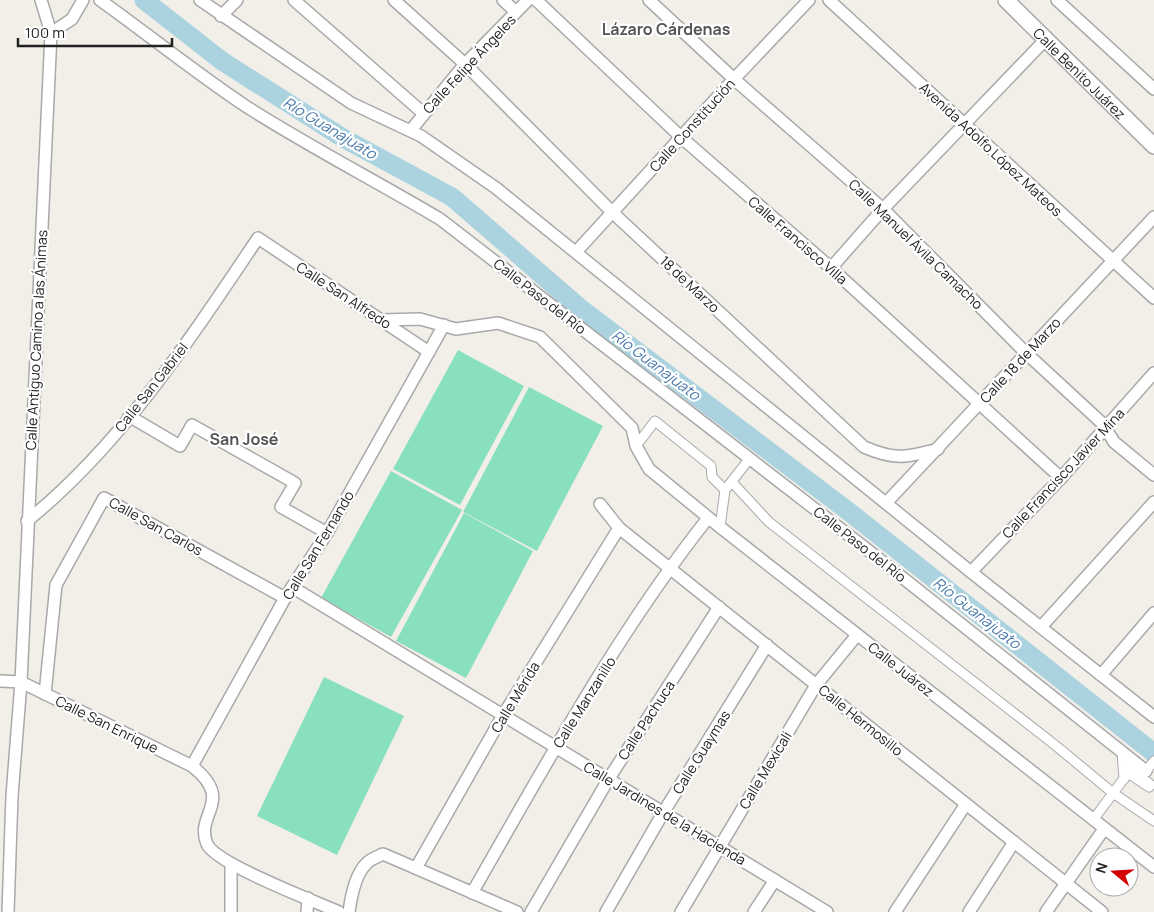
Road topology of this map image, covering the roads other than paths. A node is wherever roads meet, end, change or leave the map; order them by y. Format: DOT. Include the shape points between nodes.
graph roads {
  1 [pos="41,0"];
  2 [pos="83,0"];
  3 [pos="100,0"];
  4 [pos="200,0"];
  5 [pos="237,0"];
  6 [pos="294,0"];
  7 [pos="394,0"];
  8 [pos="503,0"];
  9 [pos="528,0"];
  10 [pos="536,0"];
  11 [pos="649,0"];
  12 [pos="809,0"];
  13 [pos="829,0"];
  14 [pos="1006,0"];
  15 [pos="1057,0"];
  16 [pos="516,12"];
  17 [pos="222,16"];
  18 [pos="51,33"];
  19 [pos="1047,38"];
  20 [pos="465,64"];
  21 [pos="734,79"];
  22 [pos="1154,89"];
  23 [pos="423,113"];
  24 [pos="965,126"];
  25 [pos="411,130"];
  26 [pos="682,138"];
  27 [pos="1154,146"];
  28 [pos="883,209"];
  29 [pos="612,212"];
  30 [pos="1154,217"];
  31 [pos="258,238"];
  32 [pos="576,252"];
  33 [pos="1113,261"];
  34 [pos="832,268"];
  35 [pos="1154,298"];
  36 [pos="382,320"];
  37 [pos="444,326"];
  38 [pos="429,352"];
  39 [pos="1026,352"];
  40 [pos="1154,373"];
  41 [pos="980,404"];
  42 [pos="129,416"];
  43 [pos="1105,428"];
  44 [pos="636,446"];
  45 [pos="938,449"];
  46 [pos="750,458"];
  47 [pos="1153,473"];
  48 [pos="1062,478"];
  49 [pos="732,482"];
  50 [pos="725,490"];
  51 [pos="1154,502"];
  52 [pos="886,503"];
  53 [pos="600,504"];
  54 [pos="708,518"];
  55 [pos="27,521"];
  56 [pos="720,527"];
  57 [pos="619,528"];
  58 [pos="327,533"];
  59 [pos="669,567"];
  60 [pos="971,572"];
  61 [pos="292,587"];
  62 [pos="285,598"];
  63 [pos="719,607"];
  64 [pos="1154,613"];
  65 [pos="1041,627"];
  66 [pos="857,635"];
  67 [pos="767,645"];
  68 [pos="1101,675"];
  69 [pos="0,681"];
  70 [pos="21,682"];
  71 [pos="816,685"];
  72 [pos="46,694"];
  73 [pos="502,717"];
  74 [pos="1154,717"];
  75 [pos="556,747"];
  76 [pos="1122,752"];
  77 [pos="1154,761"];
  78 [pos="1134,762"];
  79 [pos="192,766"];
  80 [pos="1146,772"];
  81 [pos="1126,776"];
  82 [pos="608,780"];
  83 [pos="1113,793"];
  84 [pos="6,796"];
  85 [pos="966,804"];
  86 [pos="663,813"];
  87 [pos="1093,820"];
  88 [pos="1154,821"];
  89 [pos="1104,828"];
  90 [pos="1014,842"];
  91 [pos="720,846"];
  92 [pos="231,864"];
  93 [pos="1154,867"];
  94 [pos="416,868"];
  95 [pos="775,880"];
  96 [pos="1066,883"];
  97 [pos="472,893"];
  98 [pos="308,898"];
  99 [pos="822,911"];
  100 [pos="8,912"];
  101 [pos="231,912"];
  102 [pos="307,912"];
  103 [pos="339,912"];
  104 [pos="349,912"];
  105 [pos="517,912"];
  106 [pos="531,912"];
  107 [pos="606,912"];
  108 [pos="681,912"];
  109 [pos="754,912"];
  110 [pos="895,912"];
  111 [pos="969,912"];
  112 [pos="1046,912"];
  113 [pos="1102,912"];
  1 -- 18 [label="street, Calle Antiguo Camino a las Ánimas"];
  2 -- 18 [label="street" via="72,18"];
  3 -- 46 [label="street, Calle Paso del Río" via="246,106 440,219"];
  4 -- 17 [label="street"];
  5 -- 17 [label="street"];
  6 -- 23 [label="street"];
  7 -- 20 [label="street, 18 de Marzo"];
  8 -- 16 [label="street"];
  9 -- 16 [label="street, Calle Felipe Ángeles"];
  10 -- 26 [label="street, Calle Francisco Villa"];
  11 -- 21 [label="street, Calle Manuel Ávila Camacho"];
  12 -- 21 [label="street, Calle Constitución"];
  13 -- 24 [label="street, Avenida Adolfo López Mateos"];
  14 -- 19 [label="street, Calle Benito Juárez"];
  15 -- 22 [label="street"];
  16 -- 20 [label="street, Calle Felipe Ángeles"];
  17 -- 25 [label="street" via="351,103"];
  18 -- 55 [label="street, Calle Antiguo Camino a las Ánimas"];
  19 -- 24 [label="street"];
  19 -- 27 [label="street, Calle Benito Juárez"];
  20 -- 23 [label="street, Calle Felipe Ángeles"];
  20 -- 29 [label="street, 18 de Marzo"];
  21 -- 26 [label="street, Calle Constitución"];
  21 -- 28 [label="street, Calle Manuel Ávila Camacho"];
  23 -- 25 [label="street, Calle Felipe Ángeles"];
  24 -- 28 [label="street"];
  24 -- 33 [label="street, Avenida Adolfo López Mateos"];
  25 -- 32 [label="street" via="496,188"];
  26 -- 29 [label="street, Calle Constitución"];
  26 -- 34 [label="street, Calle Francisco Villa"];
  28 -- 34 [label="street"];
  28 -- 39 [label="street, Calle Manuel Ávila Camacho"];
  29 -- 32 [label="street, Calle Constitución"];
  29 -- 45 [label="street, 18 de Marzo" via="864,447 885,456 901,458"];
  30 -- 33 [label="street, Calle 18 de Marzo"];
  31 -- 36 [label="street, Calle San Alfredo"];
  31 -- 42 [label="street, Calle San Gabriel" via="198,326"];
  32 -- 52 [label="street"];
  33 -- 35 [label="street, Avenida Adolfo López Mateos"];
  33 -- 39 [label="street, Calle 18 de Marzo"];
  34 -- 41 [label="street, Calle Francisco Villa"];
  36 -- 37 [label="street" via="420,319"];
  36 -- 38 [label="street, Calle San Alfredo"];
  37 -- 38 [label="street, Calle San Fernando"];
  37 -- 44 [label="street" via="456,329 498,323 540,336 632,428"];
  38 -- 58 [label="street, Calle San Fernando"];
  39 -- 41 [label="street, Calle 18 de Marzo"];
  39 -- 43 [label="street, Calle Manuel Ávila Camacho"];
  40 -- 43 [label="street, Calle Francisco Javier Mina"];
  41 -- 45 [label="street, Calle 18 de Marzo"];
  41 -- 48 [label="street, Calle Francisco Villa"];
  42 -- 55 [label="street, Calle San Gabriel" via="56,497"];
  42 -- 58 [label="street" via="180,446 192,425 295,483 281,507"];
  43 -- 47 [label="street, Calle Manuel Ávila Camacho" via="1114,442"];
  43 -- 48 [label="street, Calle Francisco Javier Mina"];
  44 -- 50 [label="street" via="655,421 711,466 712,478"];
  44 -- 54 [label="street, Calle Juárez" via="649,469"];
  45 -- 52 [label="street, Calle 18 de Marzo"];
  46 -- 49 [label="street"];
  46 -- 76 [label="street, Calle Paso del Río"];
  48 -- 60 [label="street, Calle Francisco Javier Mina"];
  49 -- 50 [label="street"];
  49 -- 83 [label="street" via="768,522"];
  50 -- 56 [label="street"];
  51 -- 65 [label="street"];
  52 -- 60 [label="street"];
  53 -- 57 [label="street, Calle Hermosillo"];
  54 -- 56 [label="street, Calle Juárez"];
  54 -- 59 [label="street, Calle Manzanillo"];
  55 -- 70 [label="street, Calle Antiguo Camino a las Ánimas"];
  56 -- 66 [label="street, Calle Juárez"];
  57 -- 59 [label="street, Calle Hermosillo"];
  57 -- 73 [label="street, Calle Mérida"];
  58 -- 61 [label="street, Calle San Fernando"];
  59 -- 63 [label="street, Calle Hermosillo"];
  59 -- 75 [label="street, Calle Manzanillo"];
  60 -- 65 [label="street"];
  61 -- 62 [label="street, Calle San Fernando"];
  61 -- 73 [label="street, Calle Jardines de la Hacienda" via="478,698"];
  62 -- 72 [label="street, Calle San Carlos" via="104,498 56,584"];
  62 -- 79 [label="street, Calle San Fernando"];
  63 -- 67 [label="street, Calle Hermosillo"];
  63 -- 82 [label="street, Calle Pachuca"];
  64 -- 68 [label="street"];
  65 -- 68 [label="street"];
  66 -- 71 [label="street, Calle Mexicali"];
  66 -- 87 [label="street, Calle Juárez"];
  67 -- 71 [label="street, Calle Hermosillo"];
  67 -- 86 [label="street, Calle Guaymas"];
  68 -- 74 [label="street"];
  69 -- 70 [label="street"];
  70 -- 72 [label="street, Calle San Enrique"];
  70 -- 84 [label="street, Calle Antiguo Camino a las Ánimas"];
  71 -- 85 [label="street, Calle Hermosillo"];
  71 -- 91 [label="street, Calle Mexicali"];
  72 -- 79 [label="street, Calle San Enrique"];
  73 -- 75 [label="street, Calle Jardines de la Hacienda"];
  73 -- 94 [label="street, Calle Mérida"];
  75 -- 82 [label="street, Calle Jardines de la Hacienda"];
  75 -- 97 [label="street, Calle Manzanillo"];
  76 -- 78 [label="street, Calle Paso del Río"];
  76 -- 81 [label="street"];
  77 -- 80 [label="street"];
  78 -- 80 [label="street, Calle Paso del Río"];
  78 -- 81 [label="street" via="1130,768 1151,785 1149,787"];
  79 -- 92 [label="street, Calle San Enrique" via="206,777 214,794 204,835 207,845 213,853"];
  81 -- 83 [label="street"];
  82 -- 86 [label="street, Calle Jardines de la Hacienda"];
  82 -- 106 [label="street, Calle Pachuca"];
  83 -- 87 [label="street"];
  83 -- 88 [label="street"];
  84 -- 100 [label="street, Calle Antiguo Camino a las Ánimas"];
  85 -- 90 [label="street, Calle Hermosillo"];
  85 -- 110 [label="street"];
  86 -- 91 [label="street, Calle Jardines de la Hacienda"];
  86 -- 107 [label="street, Calle Guaymas"];
  87 -- 89 [label="street, Calle Juárez"];
  89 -- 93 [label="street, Calle Juárez"];
  89 -- 96 [label="street"];
  90 -- 96 [label="street, Calle Hermosillo"];
  90 -- 111 [label="street"];
  91 -- 95 [label="street, Calle Jardines de la Hacienda"];
  91 -- 108 [label="street, Calle Mexicali"];
  92 -- 98 [label="street, Calle San Enrique"];
  92 -- 101 [label="street"];
  94 -- 97 [label="street"];
  94 -- 104 [label="street" via="383,854 366,863"];
  95 -- 99 [label="street, Calle Jardines de la Hacienda"];
  95 -- 109 [label="street"];
  96 -- 112 [label="street"];
  96 -- 113 [label="street, Calle Hermosillo"];
  97 -- 105 [label="street"];
  98 -- 102 [label="street"];
  98 -- 103 [label="street, Calle San Enrique"];
}
